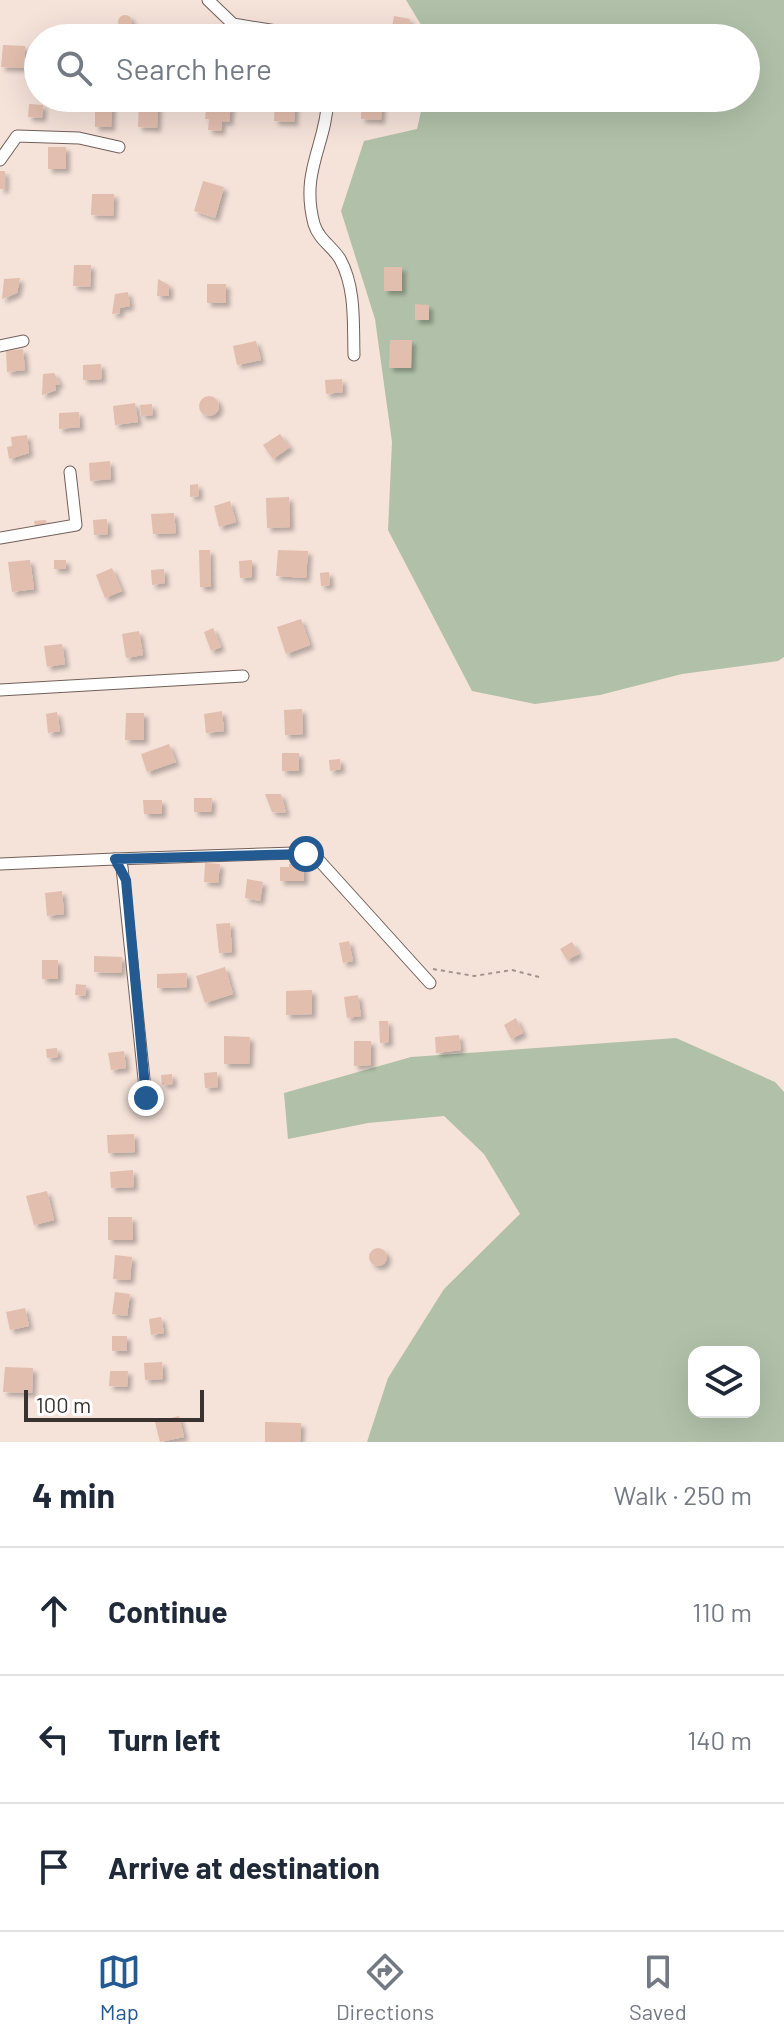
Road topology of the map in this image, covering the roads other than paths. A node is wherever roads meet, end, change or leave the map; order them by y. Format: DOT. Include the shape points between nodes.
graph roads {
  1 [pos="208,0"];
  2 [pos="233,24"];
  3 [pos="326,112"];
  4 [pos="119,147"];
  5 [pos="0,160"];
  6 [pos="23,341"];
  7 [pos="0,346"];
  8 [pos="354,355"];
  9 [pos="70,472"];
  10 [pos="0,538"];
  11 [pos="243,676"];
  12 [pos="0,690"];
  13 [pos="115,859"];
  14 [pos="0,864"];
  15 [pos="430,983"];
  16 [pos="146,1098"];
  1 -- 2 [label="street"];
  3 -- 8 [label="street" via="312,160 311,196 315,226 337,254 351,287"];
  4 -- 5 [label="street" via="79,138 17,136"];
  6 -- 7 [label="street"];
  9 -- 10 [label="street" via="76,525"];
  11 -- 12 [label="street"];
  13 -- 14 [label="street"];
  13 -- 15 [label="street" via="295,853 316,857"];
  13 -- 16 [label="street" via="126,880"];
}
